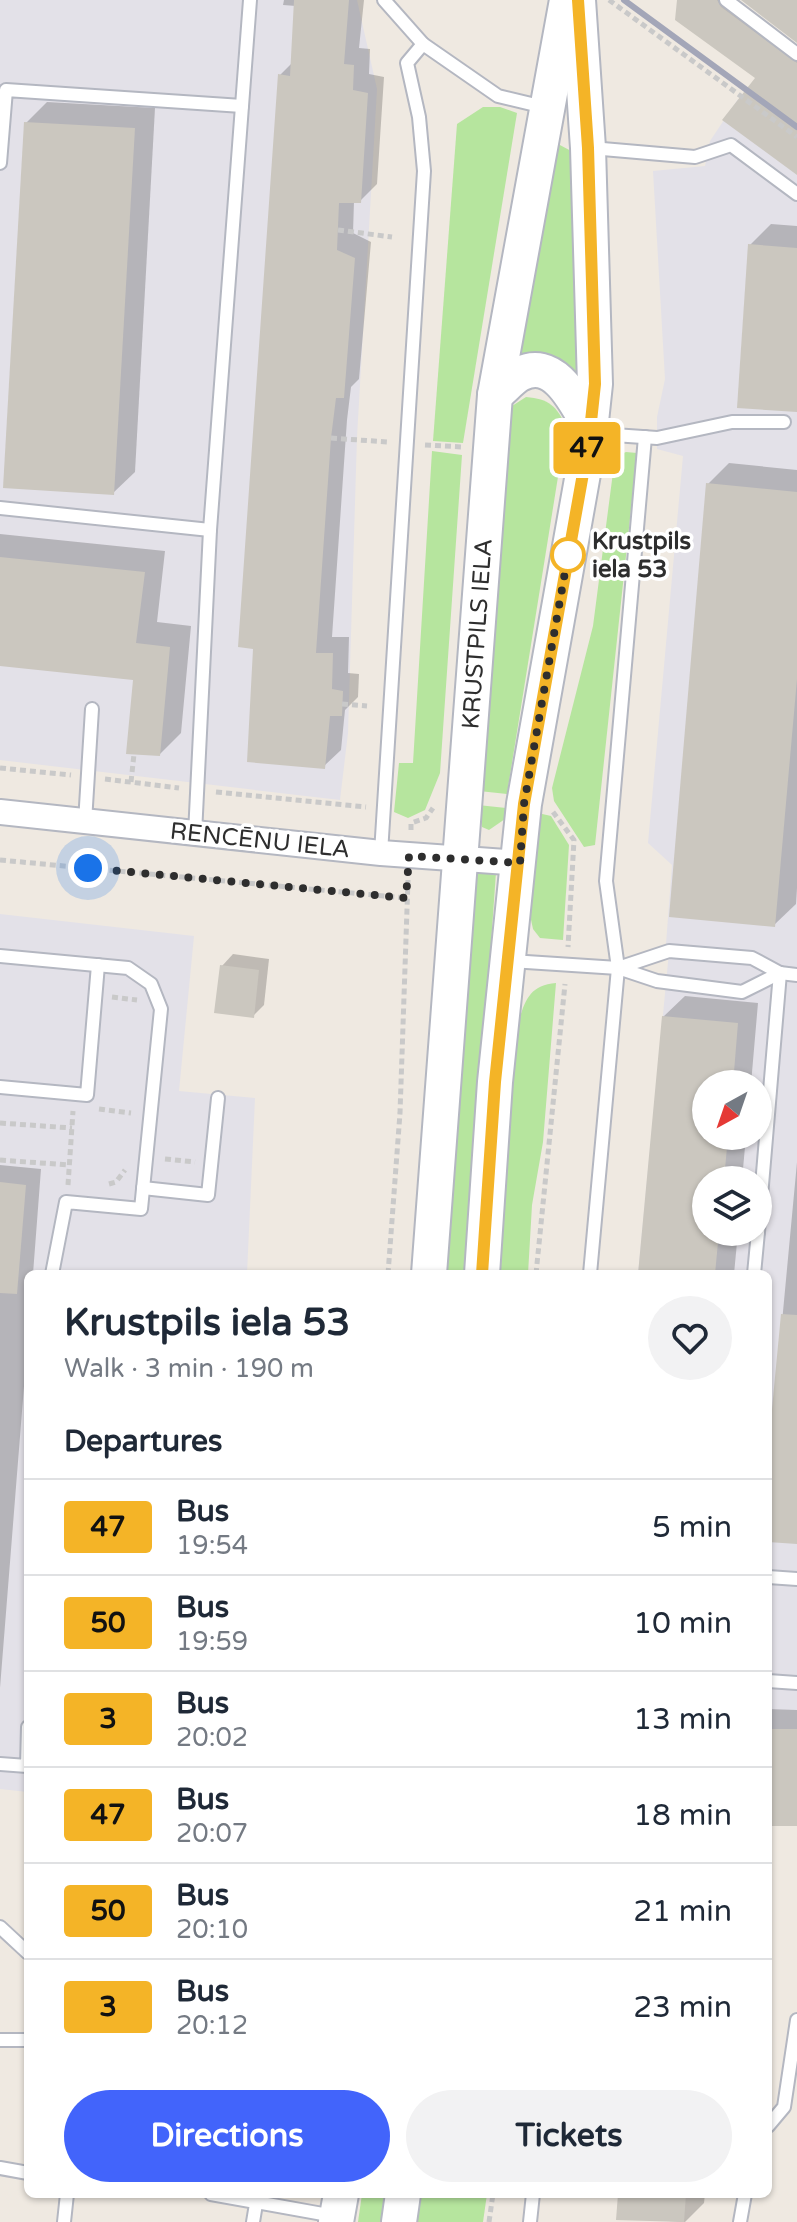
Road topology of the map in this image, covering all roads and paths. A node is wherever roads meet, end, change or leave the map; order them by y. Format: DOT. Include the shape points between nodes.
graph roads {
  1 [pos="250,0"];
  2 [pos="567,0"];
  3 [pos="578,0"];
  4 [pos="609,0"];
  5 [pos="726,0"];
  6 [pos="385,1"];
  7 [pos="423,44"];
  8 [pos="797,54"];
  9 [pos="242,106"];
  10 [pos="547,108"];
  11 [pos="797,137"];
  12 [pos="588,148"];
  13 [pos="0,163"];
  14 [pos="797,194"];
  15 [pos="338,230"];
  16 [pos="392,237"];
  17 [pos="495,395"];
  18 [pos="784,422"];
  19 [pos="589,434"];
  20 [pos="645,437"];
  21 [pos="0,508"];
  22 [pos="210,530"];
  23 [pos="342,704"];
  24 [pos="367,706"];
  25 [pos="92,709"];
  26 [pos="134,754"];
  27 [pos="131,782"];
  28 [pos="548,806"];
  29 [pos="0,812"];
  30 [pos="85,822"];
  31 [pos="195,834"];
  32 [pos="381,853"];
  33 [pos="409,856"];
  34 [pos="0,860"];
  35 [pos="459,860"];
  36 [pos="520,863"];
  37 [pos="406,898"];
  38 [pos="0,956"];
  39 [pos="508,960"];
  40 [pos="98,965"];
  41 [pos="567,966"];
  42 [pos="618,968"];
  43 [pos="780,973"];
  44 [pos="797,975"];
  45 [pos="98,996"];
  46 [pos="158,1001"];
  47 [pos="0,1087"];
  48 [pos="218,1098"];
  49 [pos="131,1112"];
  50 [pos="0,1123"];
  51 [pos="130,1126"];
  52 [pos="72,1128"];
  53 [pos="146,1157"];
  54 [pos="0,1160"];
  55 [pos="211,1164"];
  56 [pos="69,1165"];
  57 [pos="764,1166"];
  58 [pos="68,1183"];
  59 [pos="83,1186"];
  60 [pos="98,1188"];
  61 [pos="143,1188"];
  62 [pos="757,1246"];
  63 [pos="53,1270"];
  64 [pos="388,1270"];
  65 [pos="429,1270"];
  66 [pos="482,1270"];
  67 [pos="536,1270"];
  68 [pos="590,1270"];
  69 [pos="754,1270"];
  70 [pos="772,1577"];
  71 [pos="797,1579"];
  72 [pos="772,1681"];
  73 [pos="797,1683"];
  74 [pos="0,1764"];
  75 [pos="24,1766"];
  76 [pos="0,1927"];
  77 [pos="24,1949"];
  78 [pos="797,2020"];
  79 [pos="0,2040"];
  80 [pos="24,2040"];
  81 [pos="772,2121"];
  82 [pos="0,2168"];
  83 [pos="24,2172"];
  84 [pos="67,2198"];
  85 [pos="257,2198"];
  86 [pos="402,2198"];
  87 [pos="492,2198"];
  88 [pos="533,2198"];
  89 [pos="744,2198"];
  90 [pos="338,2211"];
  91 [pos="64,2222"];
  92 [pos="253,2222"];
  93 [pos="399,2222"];
  94 [pos="489,2222"];
  95 [pos="530,2222"];
  96 [pos="740,2222"];
  1 -- 9 [label="lane"];
  2 -- 10 [label="main road, KRUSTPILS IELA"];
  3 -- 12 [label="main road"];
  4 -- 11 [label="path"];
  5 -- 8 [label="lane"];
  6 -- 7 [label="lane"];
  7 -- 10 [label="lane" via="498,96"];
  7 -- 32 [label="lane" via="407,63 424,171"];
  9 -- 13 [label="lane" via="6,90"];
  9 -- 22 [label="lane"];
  10 -- 17 [label="main road, KRUSTPILS IELA"];
  12 -- 14 [label="lane" via="695,157 731,145"];
  12 -- 19 [label="main road" via="595,384"];
  15 -- 16 [label="path"];
  17 -- 19 [label="main road" via="520,374 538,369 570,393"];
  17 -- 35 [label="main road, KRUSTPILS IELA"];
  18 -- 20 [label="lane" via="732,422"];
  19 -- 20 [label="lane"];
  19 -- 36 [label="main road" via="524,804"];
  20 -- 42 [label="lane" via="606,881"];
  21 -- 22 [label="lane"];
  22 -- 31 [label="lane"];
  23 -- 24 [label="path"];
  25 -- 30 [label="lane"];
  26 -- 27 [label="path"];
  28 -- 41 [label="path" via="574,840"];
  29 -- 30 [label="street, RENCĒNU IELA"];
  30 -- 31 [label="street, RENCĒNU IELA"];
  31 -- 32 [label="street, RENCĒNU IELA"];
  32 -- 33 [label="street, RENCĒNU IELA"];
  33 -- 35 [label="street, RENCĒNU IELA"];
  33 -- 37 [label="path"];
  34 -- 37 [label="path"];
  35 -- 36 [label="street, RENCĒNU IELA"];
  35 -- 65 [label="main road, KRUSTPILS IELA"];
  36 -- 39 [label="main road"];
  37 -- 64 [label="path" via="400,1113"];
  38 -- 40 [label="lane"];
  39 -- 41 [label="lane"];
  39 -- 66 [label="main road"];
  40 -- 46 [label="lane" via="128,968 151,984"];
  40 -- 47 [label="lane" via="87,1095"];
  41 -- 42 [label="lane"];
  41 -- 67 [label="path"];
  42 -- 43 [label="lane" via="669,951 752,958"];
  42 -- 43 [label="lane" via="657,981 742,992"];
  42 -- 68 [label="lane"];
  43 -- 44 [label="lane"];
  43 -- 57 [label="lane"];
  45 -- 46 [label="path"];
  46 -- 53 [label="lane"];
  48 -- 55 [label="lane"];
  49 -- 51 [label="path"];
  50 -- 52 [label="path"];
  53 -- 55 [label="path"];
  53 -- 60 [label="path" via="128,1155 116,1182"];
  53 -- 61 [label="lane"];
  54 -- 56 [label="path"];
  55 -- 61 [label="lane" via="208,1195"];
  58 -- 59 [label="path"];
  61 -- 63 [label="lane" via="141,1209 66,1202"];
  62 -- 69 [label="lane"];
  70 -- 71 [label="lane"];
  72 -- 73 [label="lane"];
  74 -- 75 [label="lane"];
  76 -- 77 [label="lane"];
  78 -- 81 [label="lane" via="784,2107"];
  79 -- 80 [label="lane"];
  82 -- 83 [label="lane"];
  84 -- 91 [label="lane"];
  85 -- 90 [label="lane"];
  85 -- 92 [label="lane"];
  86 -- 93 [label="main road"];
  87 -- 94 [label="path"];
  88 -- 95 [label="lane"];
  89 -- 96 [label="lane"];
}
